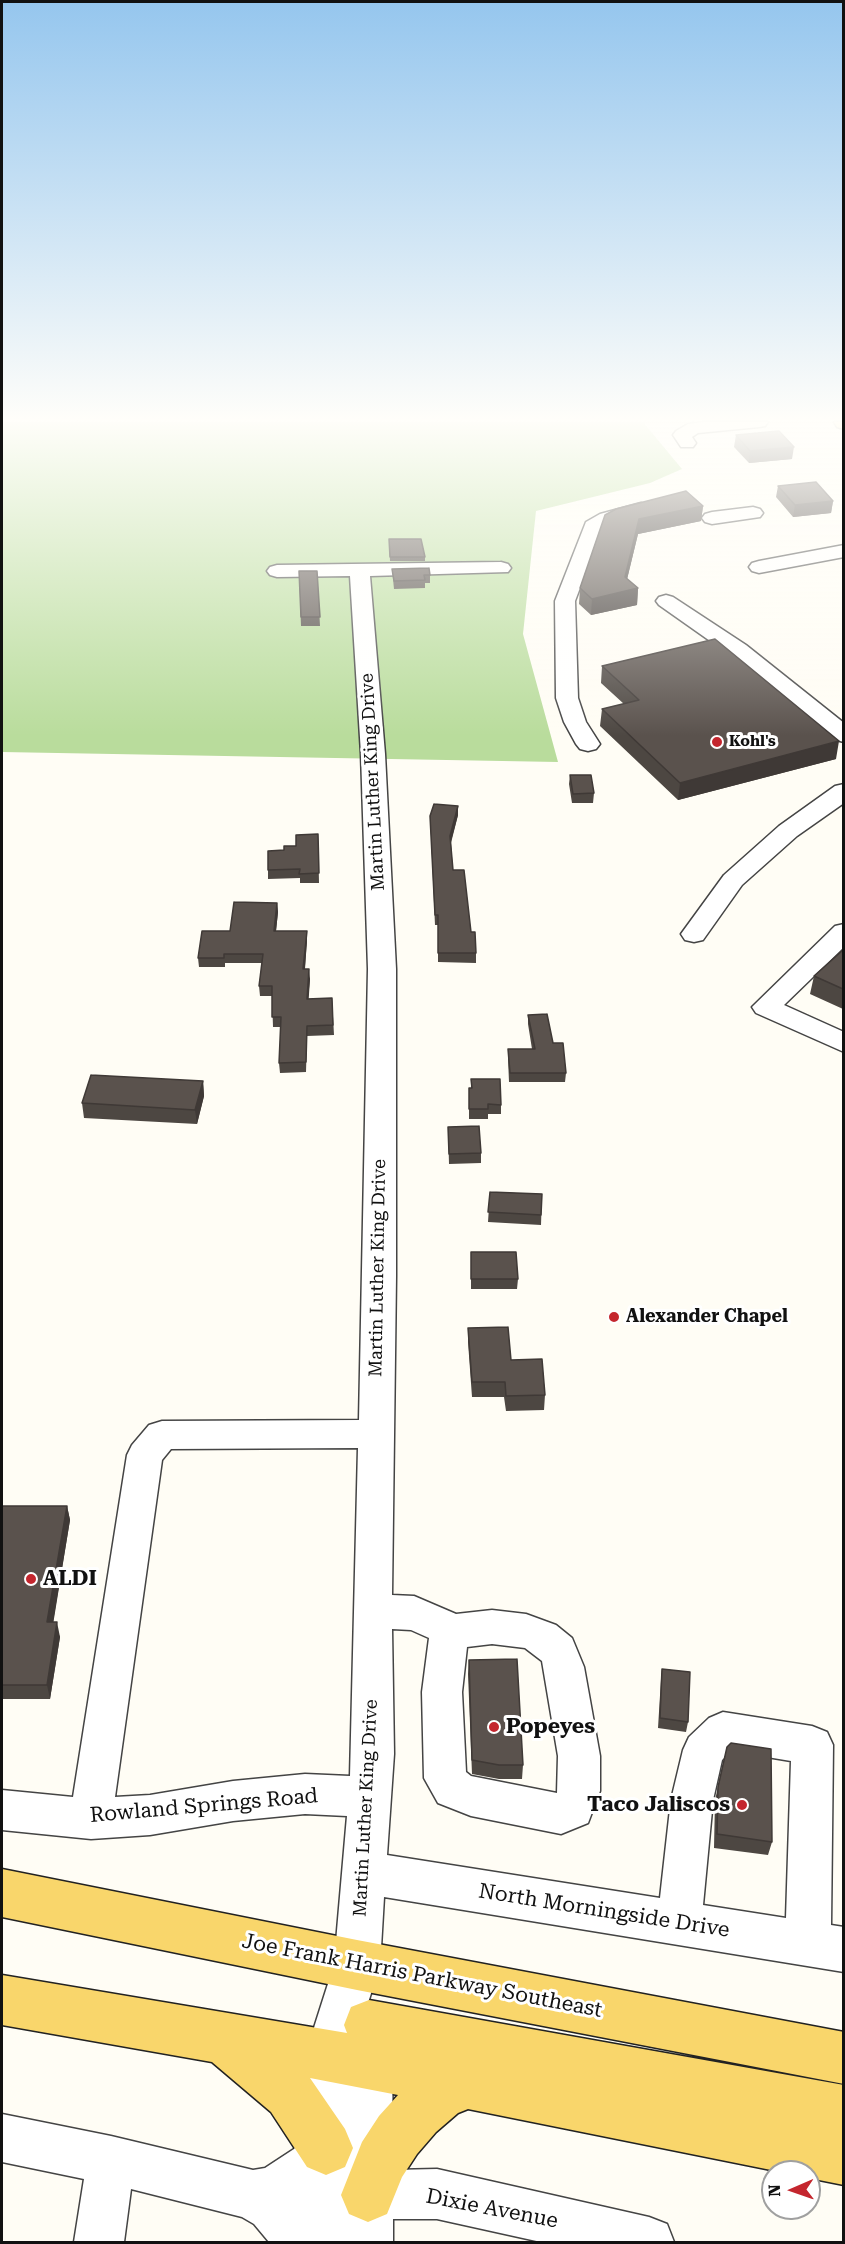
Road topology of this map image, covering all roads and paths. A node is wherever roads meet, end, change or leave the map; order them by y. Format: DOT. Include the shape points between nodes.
graph roads {
  1 [pos="593,527"];
  2 [pos="843,551"];
  3 [pos="501,567"];
  4 [pos="759,567"];
  5 [pos="843,570"];
  6 [pos="277,571"];
  7 [pos="360,571"];
  8 [pos="810,577"];
  9 [pos="666,601"];
  10 [pos="843,735"];
  11 [pos="588,744"];
  12 [pos="843,791"];
  13 [pos="843,932"];
  14 [pos="694,934"];
  15 [pos="843,1043"];
  16 [pos="374,1434"];
  17 [pos="372,1611"];
  18 [pos="449,1632"];
  19 [pos="370,1797"];
  20 [pos="2,1810"];
  21 [pos="91,1819"];
  22 [pos="364,1873"];
  23 [pos="2,1893"];
  24 [pos="679,1922"];
  25 [pos="826,1947"];
  26 [pos="357,1965"];
  27 [pos="2,2000"];
  28 [pos="222,2038"];
  29 [pos="355,2048"];
  30 [pos="843,2058"];
  31 [pos="464,2084"];
  32 [pos="843,2111"];
  33 [pos="2,2138"];
  34 [pos="326,2148"];
  35 [pos="843,2158"];
  36 [pos="111,2160"];
  37 [pos="253,2195"];
  38 [pos="368,2219"];
  39 [pos="99,2242"];
  40 [pos="302,2242"];
  41 [pos="326,2242"];
  42 [pos="649,2242"];
  1 -- 11 [label="street" via="565,601 567,698"];
  2 -- 4 [label="street"];
  3 -- 7 [label="street"];
  5 -- 8 [label="street"];
  6 -- 7 [label="street"];
  7 -- 16 [label="street, Martin Luther King Drive" via="382,969 380,1276"];
  9 -- 10 [label="street" via="738,650"];
  12 -- 14 [label="street" via="788,831 733,880"];
  13 -- 15 [label="street" via="766,1007"];
  16 -- 17 [label="street, Martin Luther King Drive"];
  16 -- 21 [label="street" via="162,1435 145,1455"];
  17 -- 18 [label="street" via="414,1613"];
  17 -- 19 [label="street, Martin Luther King Drive"];
  18 -- 18 [label="street" via="442,1692 446,1778 453,1789 561,1814 573,1809 579,1791 579,1756 558,1650 526,1630 492,1627"];
  19 -- 21 [label="street, Rowland Springs Road" via="305,1794"];
  19 -- 22 [label="street, Martin Luther King Drive"];
  20 -- 21 [label="street, Rowland Springs Road"];
  22 -- 24 [label="street, North Morningside Drive"];
  22 -- 26 [label="street, Martin Luther King Drive"];
  23 -- 26 [label="main road, Joe Frank Harris Parkway Southeast"];
  24 -- 25 [label="street, North Morningside Drive"];
  24 -- 25 [label="street" via="692,1800 704,1750 723,1731 812,1745"];
  26 -- 29 [label="street, Martin Luther King Drive"];
  26 -- 30 [label="main road, Joe Frank Harris Parkway Southeast"];
  27 -- 28 [label="main road"];
  28 -- 29 [label="main road"];
  28 -- 34 [label="main road" via="289,2094"];
  29 -- 31 [label="main road"];
  29 -- 32 [label="main road"];
  29 -- 34 [label="street, Martin Luther King Drive"];
  29 -- 38 [label="street, Martin Luther King Drive"];
  31 -- 35 [label="main road"];
  31 -- 38 [label="main road" via="440,2095 398,2135 381,2161"];
  33 -- 36 [label="street"];
  34 -- 37 [label="street" via="292,2180"];
  34 -- 41 [label="street, Martin Luther King Drive"];
  36 -- 37 [label="street"];
  36 -- 39 [label="street"];
  37 -- 40 [label="street" via="271,2207"];
  38 -- 42 [label="street, Dixie Avenue" via="437,2194"];
}
